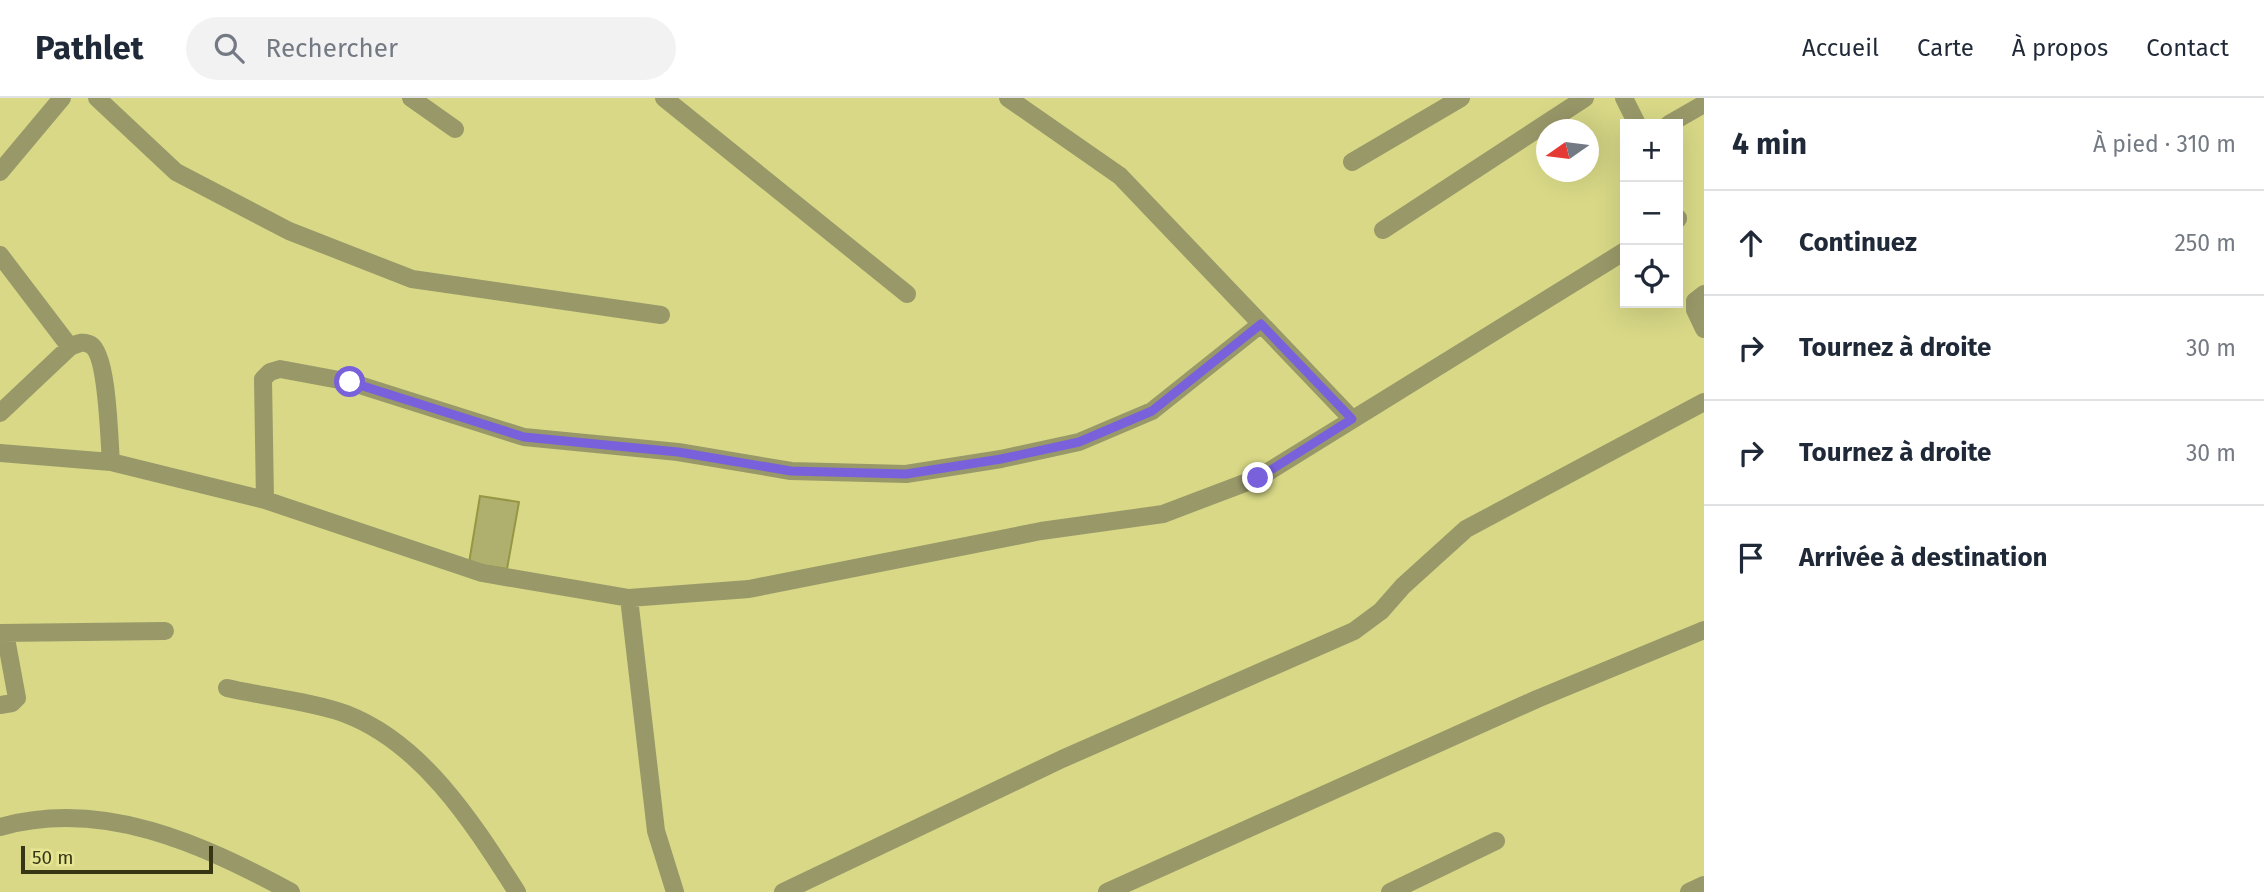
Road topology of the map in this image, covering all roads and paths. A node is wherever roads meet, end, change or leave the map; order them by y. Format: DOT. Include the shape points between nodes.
graph roads {
  1 [pos="62,98"];
  2 [pos="97,98"];
  3 [pos="411,98"];
  4 [pos="664,98"];
  5 [pos="1009,98"];
  6 [pos="1461,98"];
  7 [pos="1585,98"];
  8 [pos="1624,98"];
  9 [pos="1704,104"];
  10 [pos="1634,119"];
  11 [pos="1678,119"];
  12 [pos="454,130"];
  13 [pos="1352,162"];
  14 [pos="0,172"];
  15 [pos="1383,230"];
  16 [pos="1620,254"];
  17 [pos="0,255"];
  18 [pos="1704,293"];
  19 [pos="907,294"];
  20 [pos="661,315"];
  21 [pos="1261,324"];
  22 [pos="1704,329"];
  23 [pos="70,347"];
  24 [pos="1704,402"];
  25 [pos="0,413"];
  26 [pos="1352,419"];
  27 [pos="0,453"];
  28 [pos="111,462"];
  29 [pos="265,500"];
  30 [pos="629,598"];
  31 [pos="1704,630"];
  32 [pos="166,631"];
  33 [pos="3,633"];
  34 [pos="227,688"];
  35 [pos="0,705"];
  36 [pos="0,827"];
  37 [pos="1496,841"];
  38 [pos="1704,885"];
  39 [pos="291,892"];
  40 [pos="517,892"];
  41 [pos="675,892"];
  42 [pos="783,892"];
  43 [pos="1107,892"];
  44 [pos="1390,892"];
  45 [pos="1689,892"];
  1 -- 14 [label="street"];
  2 -- 20 [label="street" via="176,172 289,231 412,279"];
  3 -- 12 [label="street"];
  4 -- 19 [label="street"];
  5 -- 21 [label="street" via="1119,177"];
  6 -- 13 [label="street"];
  7 -- 15 [label="street"];
  8 -- 10 [label="street"];
  9 -- 11 [label="street"];
  16 -- 26 [label="street"];
  17 -- 23 [label="street"];
  18 -- 22 [label="street" via="1695,301 1695,310"];
  21 -- 26 [label="street"];
  21 -- 29 [label="street" via="1152,411 1079,442 906,474 791,471 678,452 524,437 350,382 280,369 263,379"];
  23 -- 25 [label="street"];
  23 -- 28 [label="street" via="81,342 97,351"];
  24 -- 42 [label="street" via="1466,529 1354,631 1062,759"];
  26 -- 30 [label="street" via="1258,478 1163,514 1041,531 749,589"];
  27 -- 28 [label="street"];
  28 -- 29 [label="street"];
  29 -- 30 [label="street" via="482,573"];
  30 -- 41 [label="street" via="656,831"];
  31 -- 43 [label="street" via="1537,699"];
  32 -- 33 [label="street"];
  33 -- 35 [label="street" via="17,698"];
  34 -- 40 [label="street" via="346,714 390,739 432,774"];
  36 -- 39 [label="street" via="32,818 76,818 156,830"];
  37 -- 44 [label="street"];
  38 -- 45 [label="street"];
}
